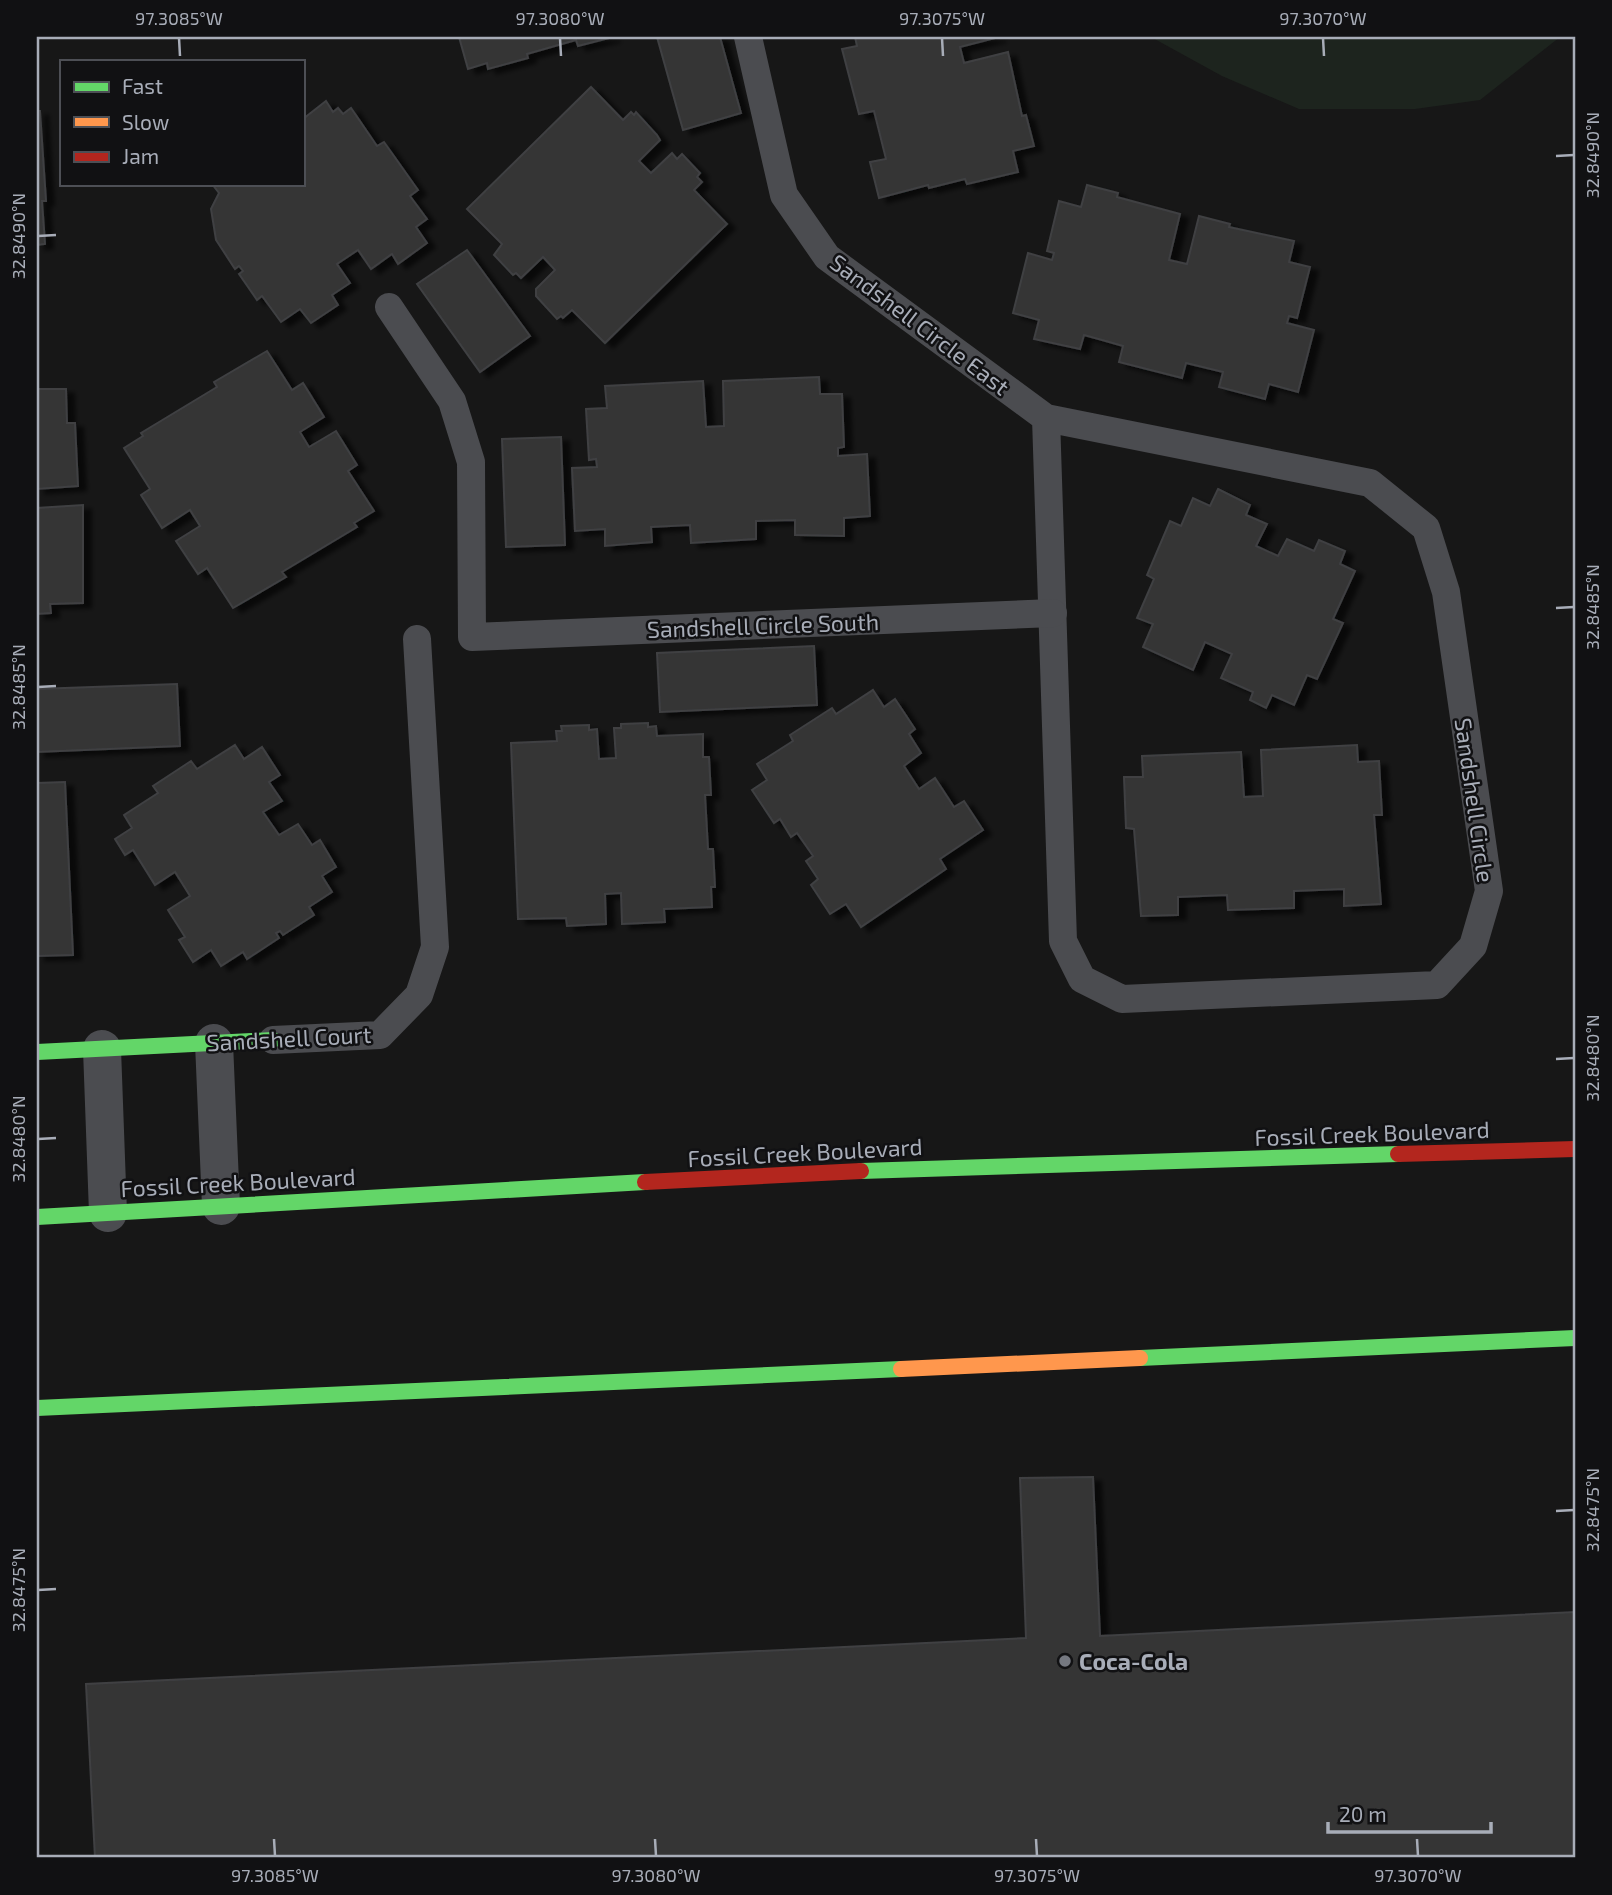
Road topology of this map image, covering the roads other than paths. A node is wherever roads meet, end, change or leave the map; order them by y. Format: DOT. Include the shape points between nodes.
graph roads {
  1 [pos="748,37"];
  2 [pos="388,307"];
  3 [pos="1046,418"];
  4 [pos="1053,613"];
  5 [pos="417,639"];
  6 [pos="273,1040"];
  7 [pos="214,1043"];
  8 [pos="102,1049"];
  9 [pos="37,1052"];
  10 [pos="1575,1149"];
  11 [pos="221,1206"];
  12 [pos="108,1213"];
  13 [pos="37,1217"];
  14 [pos="1575,1338"];
  15 [pos="37,1408"];
  1 -- 3 [label="lane, Sandshell Circle East" via="784,195 827,257"];
  2 -- 4 [label="lane, Sandshell Circle South" via="452,401 471,462 472,637"];
  3 -- 4 [label="lane"];
  3 -- 4 [label="lane, Sandshell Circle" via="1370,483 1426,528 1446,592 1489,891 1472,946 1437,985 1122,999 1082,979 1063,941"];
  5 -- 6 [label="lane, Sandshell Court" via="435,947 419,995 380,1035"];
  6 -- 7 [label="main road, Sandshell Court"];
  7 -- 8 [label="main road, Sandshell Court"];
  7 -- 11 [label="street"];
  8 -- 9 [label="main road, Sandshell Court"];
  8 -- 12 [label="street"];
  10 -- 11 [label="main road, Fossil Creek Boulevard" via="813,1172"];
  11 -- 12 [label="main road, Fossil Creek Boulevard"];
  12 -- 13 [label="main road, Fossil Creek Boulevard"];
  14 -- 15 [label="main road"];
}
